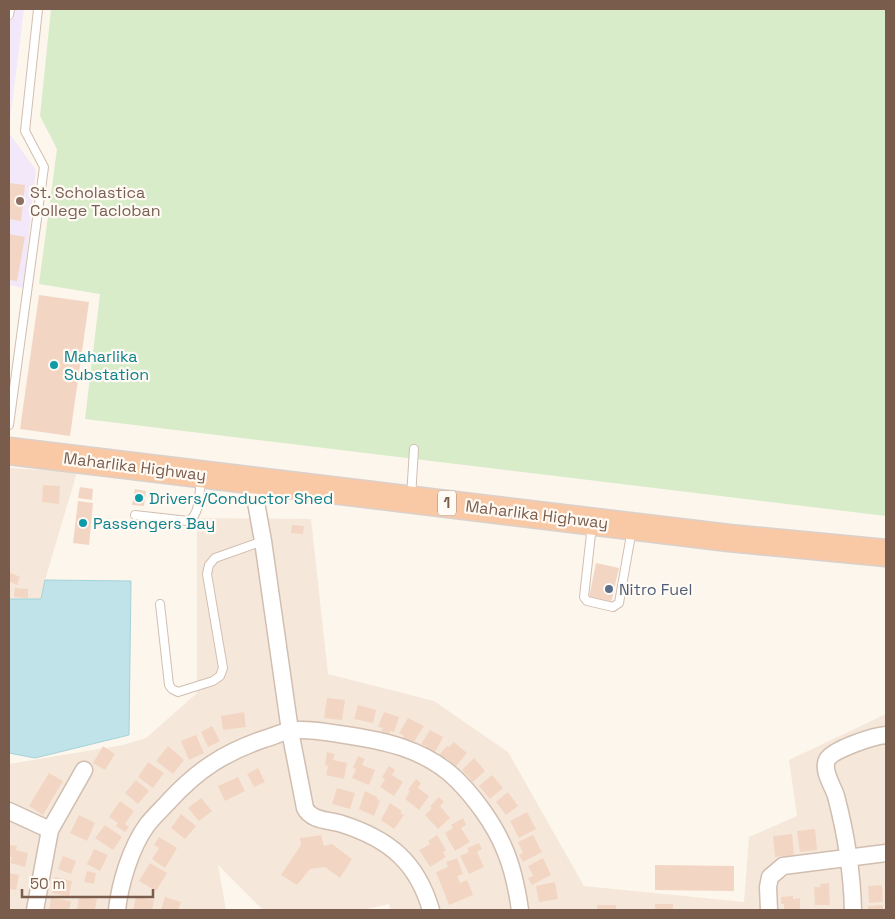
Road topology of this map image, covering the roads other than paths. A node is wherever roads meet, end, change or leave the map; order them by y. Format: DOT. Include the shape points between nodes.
graph roads {
  1 [pos="10,9"];
  2 [pos="38,9"];
  3 [pos="9,15"];
  4 [pos="9,425"];
  5 [pos="414,449"];
  6 [pos="9,451"];
  7 [pos="202,474"];
  8 [pos="252,480"];
  9 [pos="411,499"];
  10 [pos="135,515"];
  11 [pos="592,521"];
  12 [pos="633,526"];
  13 [pos="263,541"];
  14 [pos="886,553"];
  15 [pos="160,604"];
  16 [pos="290,731"];
  17 [pos="886,735"];
  18 [pos="84,770"];
  19 [pos="9,811"];
  20 [pos="50,830"];
  21 [pos="886,853"];
  22 [pos="849,857"];
  23 [pos="35,910"];
  24 [pos="117,910"];
  25 [pos="431,910"];
  26 [pos="520,910"];
  27 [pos="769,910"];
  28 [pos="854,910"];
  1 -- 3 [label="lane"];
  2 -- 4 [label="lane" via="25,130 44,167"];
  5 -- 9 [label="lane"];
  6 -- 7 [label="highway, Maharlika Highway / 1"];
  7 -- 8 [label="highway, Maharlika Highway / 1"];
  7 -- 10 [label="lane" via="196,513 191,520"];
  8 -- 9 [label="highway, Maharlika Highway / 1"];
  8 -- 13 [label="street"];
  9 -- 11 [label="highway, Maharlika Highway / 1"];
  11 -- 12 [label="highway, Maharlika Highway / 1"];
  11 -- 12 [label="lane" via="584,597 587,601 613,607 619,603"];
  12 -- 14 [label="highway, Maharlika Highway / 1"];
  13 -- 15 [label="lane" via="215,558 209,565 207,574 222,668 220,676 213,681 178,692 169,685"];
  13 -- 16 [label="street"];
  16 -- 24 [label="street" via="244,746 207,765 177,793 147,826 128,863"];
  16 -- 25 [label="street" via="307,813 343,824 392,848 414,870"];
  16 -- 26 [label="street" via="325,732 379,740 408,748 440,766 457,780 492,826 504,848"];
  17 -- 22 [label="street" via="834,752 827,760 826,770 836,794"];
  18 -- 20 [label="street"];
  19 -- 20 [label="street"];
  20 -- 23 [label="street"];
  21 -- 22 [label="street"];
  22 -- 27 [label="street" via="783,866 770,877"];
  22 -- 28 [label="street"];
}
